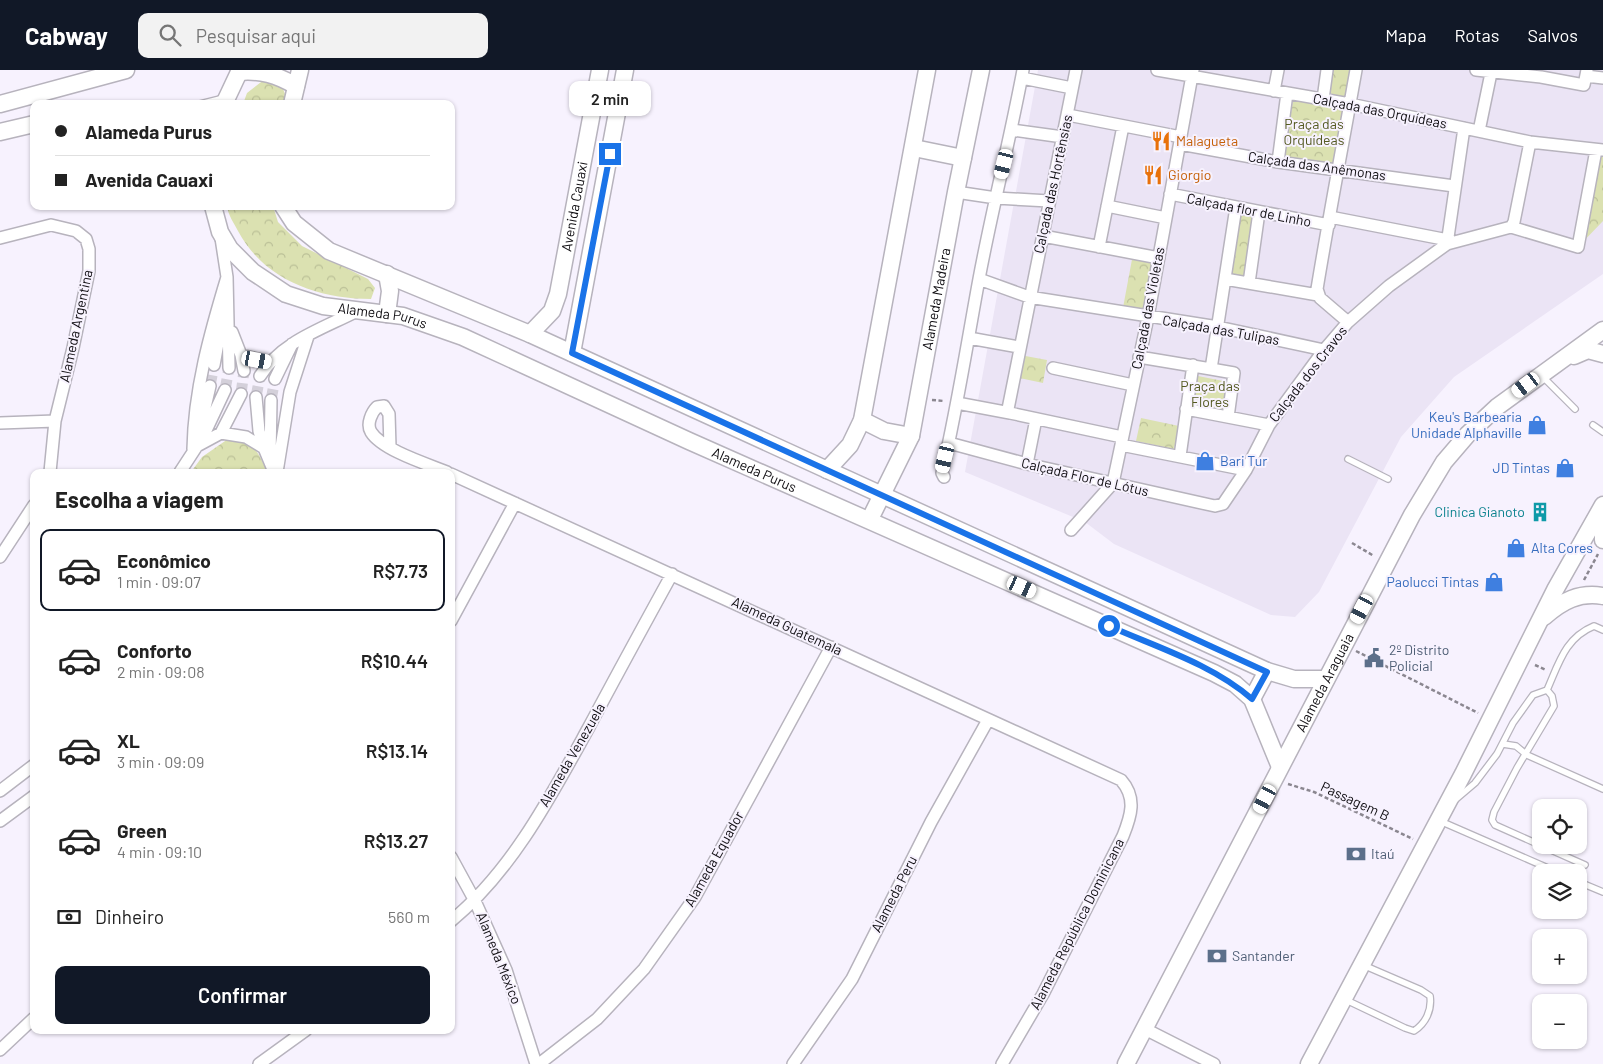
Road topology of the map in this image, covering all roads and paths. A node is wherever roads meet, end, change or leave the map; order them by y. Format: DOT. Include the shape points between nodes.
graph roads {
  1 [pos="126,70"];
  2 [pos="600,70"];
  3 [pos="625,70"];
  4 [pos="928,70"];
  5 [pos="982,70"];
  6 [pos="1076,70"];
  7 [pos="1157,70"];
  8 [pos="1278,70"];
  9 [pos="1328,70"];
  10 [pos="1356,70"];
  11 [pos="1476,70"];
  12 [pos="239,71"];
  13 [pos="1192,73"];
  14 [pos="1490,73"];
  15 [pos="1022,74"];
  16 [pos="1542,74"];
  17 [pos="1585,77"];
  18 [pos="298,78"];
  19 [pos="1603,78"];
  20 [pos="1072,88"];
  21 [pos="596,90"];
  22 [pos="1274,91"];
  23 [pos="1287,93"];
  24 [pos="1322,99"];
  25 [pos="225,100"];
  26 [pos="293,100"];
  27 [pos="0,104"];
  28 [pos="1350,104"];
  29 [pos="618,108"];
  30 [pos="593,110"];
  31 [pos="1068,115"];
  32 [pos="30,125"];
  33 [pos="1123,126"];
  34 [pos="1464,128"];
  35 [pos="1012,130"];
  36 [pos="1479,130"];
  37 [pos="0,132"];
  38 [pos="1063,137"];
  39 [pos="1180,140"];
  40 [pos="1530,142"];
  41 [pos="914,148"];
  42 [pos="1600,150"];
  43 [pos="963,158"];
  44 [pos="1278,162"];
  45 [pos="1336,168"];
  46 [pos="1454,186"];
  47 [pos="956,192"];
  48 [pos="1170,194"];
  49 [pos="996,198"];
  50 [pos="1049,201"];
  51 [pos="1107,206"];
  52 [pos="1236,207"];
  53 [pos="214,210"];
  54 [pos="286,210"];
  55 [pos="1259,212"];
  56 [pos="1166,218"];
  57 [pos="1329,221"];
  58 [pos="1511,227"];
  59 [pos="220,232"];
  60 [pos="1043,236"];
  61 [pos="0,238"];
  62 [pos="1448,242"];
  63 [pos="1099,247"];
  64 [pos="1158,258"];
  65 [pos="387,274"];
  66 [pos="227,277"];
  67 [pos="979,279"];
  68 [pos="1225,279"];
  69 [pos="560,282"];
  70 [pos="1249,283"];
  71 [pos="584,288"];
  72 [pos="1318,295"];
  73 [pos="1029,297"];
  74 [pos="227,305"];
  75 [pos="357,311"];
  76 [pos="387,314"];
  77 [pos="1148,317"];
  78 [pos="1348,322"];
  79 [pos="229,323"];
  80 [pos="1218,327"];
  81 [pos="1603,330"];
  82 [pos="530,334"];
  83 [pos="308,336"];
  84 [pos="969,338"];
  85 [pos="294,342"];
  86 [pos="1019,347"];
  87 [pos="1324,350"];
  88 [pos="572,353"];
  89 [pos="1603,354"];
  90 [pos="242,355"];
  91 [pos="1139,357"];
  92 [pos="1563,361"];
  93 [pos="269,362"];
  94 [pos="214,365"];
  95 [pos="1193,365"];
  96 [pos="229,368"];
  97 [pos="1053,368"];
  98 [pos="1211,369"];
  99 [pos="244,371"];
  100 [pos="1541,374"];
  101 [pos="260,376"];
  102 [pos="276,379"];
  103 [pos="1133,385"];
  104 [pos="210,386"];
  105 [pos="225,390"];
  106 [pos="240,394"];
  107 [pos="256,397"];
  108 [pos="918,398"];
  109 [pos="271,400"];
  110 [pos="957,404"];
  111 [pos="1575,409"];
  112 [pos="1186,410"];
  113 [pos="1010,413"];
  114 [pos="1228,417"];
  115 [pos="1036,419"];
  116 [pos="862,420"];
  117 [pos="55,421"];
  118 [pos="0,423"];
  119 [pos="1594,424"];
  120 [pos="1269,425"];
  121 [pos="1603,432"];
  122 [pos="221,433"];
  123 [pos="911,436"];
  124 [pos="1121,441"];
  125 [pos="949,443"];
  126 [pos="197,446"];
  127 [pos="390,447"];
  128 [pos="264,448"];
  129 [pos="1180,456"];
  130 [pos="1348,459"];
  131 [pos="1027,464"];
  132 [pos="50,469"];
  133 [pos="182,469"];
  134 [pos="274,469"];
  135 [pos="440,469"];
  136 [pos="828,470"];
  137 [pos="1246,470"];
  138 [pos="455,476"];
  139 [pos="944,478"];
  140 [pos="1388,479"];
  141 [pos="1113,483"];
  142 [pos="882,495"];
  143 [pos="515,502"];
  144 [pos="1223,504"];
  145 [pos="1603,505"];
  146 [pos="30,512"];
  147 [pos="1603,515"];
  148 [pos="870,519"];
  149 [pos="1071,530"];
  150 [pos="1352,542"];
  151 [pos="1601,547"];
  152 [pos="1374,556"];
  153 [pos="0,557"];
  154 [pos="672,574"];
  155 [pos="1603,596"];
  156 [pos="1575,597"];
  157 [pos="455,614"];
  158 [pos="1540,620"];
  159 [pos="1603,630"];
  160 [pos="1344,644"];
  161 [pos="831,647"];
  162 [pos="1535,665"];
  163 [pos="1545,670"];
  164 [pos="1267,672"];
  165 [pos="1326,680"];
  166 [pos="1547,690"];
  167 [pos="1252,699"];
  168 [pos="988,720"];
  169 [pos="1490,720"];
  170 [pos="1504,744"];
  171 [pos="1527,754"];
  172 [pos="30,768"];
  173 [pos="1277,774"];
  174 [pos="1121,780"];
  175 [pos="1603,789"];
  176 [pos="0,791"];
  177 [pos="30,799"];
  178 [pos="1441,815"];
  179 [pos="0,821"];
  180 [pos="1426,845"];
  181 [pos="455,864"];
  182 [pos="1541,864"];
  183 [pos="1583,864"];
  184 [pos="1587,885"];
  185 [pos="1603,892"];
  186 [pos="476,901"];
  187 [pos="455,918"];
  188 [pos="1362,966"];
  189 [pos="1344,1000"];
  190 [pos="30,1022"];
  191 [pos="1145,1029"];
  192 [pos="300,1034"];
  193 [pos="0,1050"];
  194 [pos="259,1064"];
  195 [pos="538,1064"];
  196 [pos="793,1064"];
  197 [pos="1002,1064"];
  198 [pos="1126,1064"];
  199 [pos="1214,1064"];
  200 [pos="1309,1064"];
  1 -- 27 [label="main road"];
  2 -- 21 [label="main road, Avenida Cauaxi"];
  3 -- 29 [label="main road, Avenida Cauaxi"];
  4 -- 41 [label="main road"];
  5 -- 43 [label="main road, Alameda Madeira"];
  6 -- 20 [label="street, Calçada das Hortênsias"];
  7 -- 13 [label="street, Calçada das Orquídeas"];
  8 -- 22 [label="street"];
  9 -- 24 [label="street"];
  10 -- 28 [label="street"];
  11 -- 14 [label="street"];
  12 -- 18 [label="main road" via="252,70"];
  12 -- 25 [label="main road"];
  13 -- 22 [label="street, Calçada das Orquídeas"];
  13 -- 39 [label="street, Calçada das Violetas"];
  14 -- 16 [label="street"];
  14 -- 36 [label="street"];
  15 -- 20 [label="street"];
  15 -- 35 [label="street"];
  16 -- 17 [label="street"];
  17 -- 19 [label="street"];
  18 -- 26 [label="main road"];
  20 -- 31 [label="street, Calçada das Hortênsias"];
  21 -- 29 [label="main road"];
  21 -- 30 [label="main road, Avenida Cauaxi"];
  22 -- 23 [label="street, Calçada das Orquídeas"];
  23 -- 24 [label="street, Calçada das Orquídeas"];
  23 -- 44 [label="street"];
  24 -- 28 [label="street, Calçada das Orquídeas"];
  28 -- 34 [label="street, Calçada das Orquídeas"];
  28 -- 45 [label="street"];
  29 -- 30 [label="main road"];
  29 -- 71 [label="main road, Avenida Cauaxi"];
  30 -- 69 [label="main road, Avenida Cauaxi"];
  31 -- 33 [label="street, Calçada das Anêmonas"];
  31 -- 38 [label="street, Calçada das Hortênsias"];
  32 -- 37 [label="main road"];
  33 -- 39 [label="street, Calçada das Anêmonas"];
  33 -- 51 [label="street"];
  34 -- 36 [label="street, Calçada das Orquídeas"];
  34 -- 46 [label="street"];
  35 -- 38 [label="street"];
  35 -- 49 [label="street"];
  36 -- 40 [label="street, Calçada das Orquídeas"];
  38 -- 50 [label="street, Calçada das Hortênsias"];
  39 -- 44 [label="street, Calçada das Anêmonas"];
  39 -- 48 [label="street, Calçada das Violetas"];
  40 -- 42 [label="street, Calçada das Orquídeas"];
  40 -- 58 [label="street"];
  41 -- 43 [label="main road"];
  41 -- 116 [label="main road"];
  42 -- 58 [label="street" via="1578,247"];
  43 -- 47 [label="main road, Alameda Madeira"];
  44 -- 45 [label="street, Calçada das Anêmonas"];
  45 -- 46 [label="street, Calçada das Anêmonas"];
  45 -- 57 [label="street"];
  46 -- 62 [label="street"];
  47 -- 49 [label="street"];
  47 -- 108 [label="main road, Alameda Madeira"];
  48 -- 52 [label="street, Calçada flor de Linho"];
  48 -- 56 [label="street, Calçada das Violetas"];
  49 -- 50 [label="street"];
  49 -- 67 [label="street"];
  50 -- 60 [label="street, Calçada das Hortênsias"];
  51 -- 56 [label="street"];
  51 -- 63 [label="street"];
  52 -- 55 [label="street, Calçada flor de Linho"];
  52 -- 68 [label="street"];
  53 -- 59 [label="main road, Alameda Purus"];
  54 -- 65 [label="main road, Alameda Purus" via="294,223 329,251"];
  55 -- 57 [label="street, Calçada flor de Linho"];
  55 -- 70 [label="street"];
  56 -- 64 [label="street, Calçada das Violetas"];
  57 -- 62 [label="street, Calçada flor de Linho"];
  57 -- 72 [label="street"];
  58 -- 62 [label="street, Calçada dos Cravos"];
  59 -- 66 [label="street"];
  59 -- 75 [label="main road, Alameda Purus" via="230,249 253,272 286,294 323,306"];
  60 -- 63 [label="street"];
  60 -- 73 [label="street, Calçada das Hortênsias"];
  61 -- 117 [label="street, Alameda Argentina" via="50,226 76,230 86,239 89,271"];
  62 -- 78 [label="street, Calçada dos Cravos"];
  63 -- 64 [label="street"];
  64 -- 77 [label="street, Calçada das Violetas"];
  65 -- 76 [label="main road" via="390,291"];
  65 -- 82 [label="main road, Alameda Purus"];
  66 -- 74 [label="street"];
  66 -- 126 [label="street" via="200,382 194,418"];
  67 -- 73 [label="street, Calçada das Tulipas"];
  67 -- 84 [label="street"];
  68 -- 70 [label="street"];
  68 -- 80 [label="street"];
  69 -- 71 [label="main road" via="571,289"];
  69 -- 82 [label="main road, Avenida Cauaxi" via="552,311"];
  70 -- 72 [label="street"];
  71 -- 88 [label="main road, Avenida Cauaxi"];
  72 -- 78 [label="street"];
  73 -- 77 [label="street, Calçada das Tulipas"];
  73 -- 86 [label="street, Calçada das Hortênsias"];
  74 -- 79 [label="street"];
  74 -- 94 [label="street"];
  75 -- 76 [label="main road, Alameda Purus"];
  75 -- 83 [label="street"];
  76 -- 148 [label="main road, Alameda Purus" via="403,316 462,337"];
  77 -- 80 [label="street, Calçada das Tulipas"];
  77 -- 91 [label="street, Calçada das Violetas"];
  78 -- 87 [label="street, Calçada dos Cravos"];
  79 -- 90 [label="street"];
  79 -- 96 [label="street"];
  80 -- 87 [label="street, Calçada das Tulipas"];
  80 -- 98 [label="street"];
  81 -- 92 [label="main road, Alameda Araguaia"];
  82 -- 88 [label="main road, Alameda Purus"];
  83 -- 85 [label="street"];
  83 -- 134 [label="street" via="290,392"];
  84 -- 86 [label="street"];
  84 -- 110 [label="street"];
  85 -- 93 [label="street"];
  85 -- 102 [label="street"];
  86 -- 113 [label="street, Calçada das Hortênsias" via="1008,409"];
  87 -- 120 [label="street, Calçada dos Cravos"];
  88 -- 136 [label="main road, Alameda Purus"];
  89 -- 92 [label="main road" via="1588,350"];
  90 -- 93 [label="street"];
  90 -- 99 [label="street"];
  91 -- 95 [label="street"];
  91 -- 103 [label="street, Calçada das Violetas"];
  92 -- 100 [label="main road, Alameda Araguaia"];
  93 -- 101 [label="street"];
  95 -- 98 [label="street"];
  95 -- 112 [label="street"];
  97 -- 103 [label="street"];
  98 -- 114 [label="street" via="1234,373"];
  100 -- 111 [label="lane"];
  100 -- 160 [label="main road, Alameda Araguaia" via="1468,434 1444,462 1412,515"];
  103 -- 124 [label="street, Calçada das Violetas"];
  104 -- 126 [label="street"];
  105 -- 126 [label="street"];
  106 -- 122 [label="street"];
  107 -- 128 [label="street"];
  108 -- 110 [label="path"];
  108 -- 123 [label="main road, Alameda Madeira"];
  109 -- 134 [label="street"];
  110 -- 113 [label="street"];
  110 -- 125 [label="street"];
  112 -- 114 [label="street"];
  112 -- 129 [label="street"];
  113 -- 115 [label="street"];
  114 -- 120 [label="street"];
  115 -- 124 [label="street"];
  115 -- 131 [label="street"];
  116 -- 123 [label="main road" via="884,431"];
  116 -- 136 [label="main road" via="850,445"];
  117 -- 118 [label="street"];
  117 -- 132 [label="street, Alameda Argentina"];
  119 -- 121 [label="lane"];
  120 -- 137 [label="street, Calçada dos Cravos"];
  122 -- 126 [label="street"];
  122 -- 128 [label="street" via="246,437"];
  123 -- 142 [label="main road, Alameda Madeira"];
  124 -- 129 [label="street"];
  124 -- 141 [label="street, Calçada das Violetas"];
  125 -- 131 [label="street, Calçada Flor de Lótus"];
  125 -- 139 [label="street" via="942,473"];
  126 -- 133 [label="street"];
  127 -- 135 [label="street"];
  128 -- 134 [label="street"];
  129 -- 137 [label="street"];
  130 -- 140 [label="lane"];
  131 -- 141 [label="street, Calçada Flor de Lótus"];
  136 -- 142 [label="main road, Alameda Purus"];
  137 -- 144 [label="street, Calçada dos Cravos"];
  138 -- 143 [label="street, Alameda Guatemala"];
  141 -- 144 [label="street, Calçada Flor de Lótus" via="1215,506"];
  141 -- 149 [label="street"];
  142 -- 148 [label="main road, Alameda Madeira"];
  142 -- 164 [label="main road, Alameda Purus"];
  143 -- 154 [label="street, Alameda Guatemala"];
  143 -- 157 [label="street"];
  145 -- 158 [label="main road"];
  146 -- 153 [label="street"];
  147 -- 151 [label="main road"];
  148 -- 167 [label="main road, Alameda Purus" via="1214,673 1235,684"];
  150 -- 152 [label="path"];
  151 -- 156 [label="path"];
  154 -- 161 [label="street, Alameda Guatemala"];
  154 -- 186 [label="street, Alameda Venezuela" via="562,776 507,863"];
  155 -- 156 [label="main road"];
  156 -- 158 [label="main road" via="1557,605"];
  158 -- 169 [label="main road"];
  159 -- 166 [label="lane" via="1594,626 1575,636 1560,658"];
  160 -- 165 [label="main road, Alameda Araguaia"];
  160 -- 169 [label="path"];
  161 -- 168 [label="street, Alameda Guatemala"];
  161 -- 195 [label="street, Alameda Equador" via="695,897 644,969 597,1019"];
  162 -- 163 [label="path"];
  164 -- 165 [label="main road, Alameda Purus" via="1294,679"];
  164 -- 167 [label="main road"];
  165 -- 173 [label="main road, Alameda Araguaia"];
  166 -- 170 [label="lane" via="1533,695 1513,722"];
  166 -- 171 [label="lane" via="1554,706"];
  167 -- 173 [label="main road, Alameda Purus"];
  168 -- 174 [label="street, Alameda Guatemala"];
  168 -- 196 [label="street, Alameda Peru" via="931,822 852,979"];
  169 -- 178 [label="main road"];
  170 -- 171 [label="lane" via="1516,746"];
  170 -- 178 [label="lane" via="1475,783"];
  171 -- 175 [label="lane"];
  171 -- 183 [label="lane" via="1492,820 1495,825"];
  172 -- 176 [label="street"];
  173 -- 180 [label="path, Passagem B"];
  173 -- 191 [label="main road, Alameda Araguaia"];
  174 -- 197 [label="street, Alameda República Dominicana" via="1132,801 1131,815 1123,836 1043,994"];
  177 -- 179 [label="street"];
  178 -- 180 [label="main road"];
  178 -- 182 [label="lane"];
  180 -- 188 [label="main road"];
  181 -- 186 [label="street, Alameda México"];
  184 -- 185 [label="lane"];
  186 -- 187 [label="street, Alameda Venezuela"];
  186 -- 195 [label="street, Alameda México" via="506,970"];
  188 -- 189 [label="main road"];
  188 -- 189 [label="lane" via="1430,996 1432,1006 1422,1026 1414,1030 1405,1028"];
  189 -- 200 [label="main road"];
  190 -- 193 [label="street"];
  191 -- 198 [label="main road, Alameda Araguaia"];
  191 -- 199 [label="street"];
  192 -- 194 [label="street"];
}
